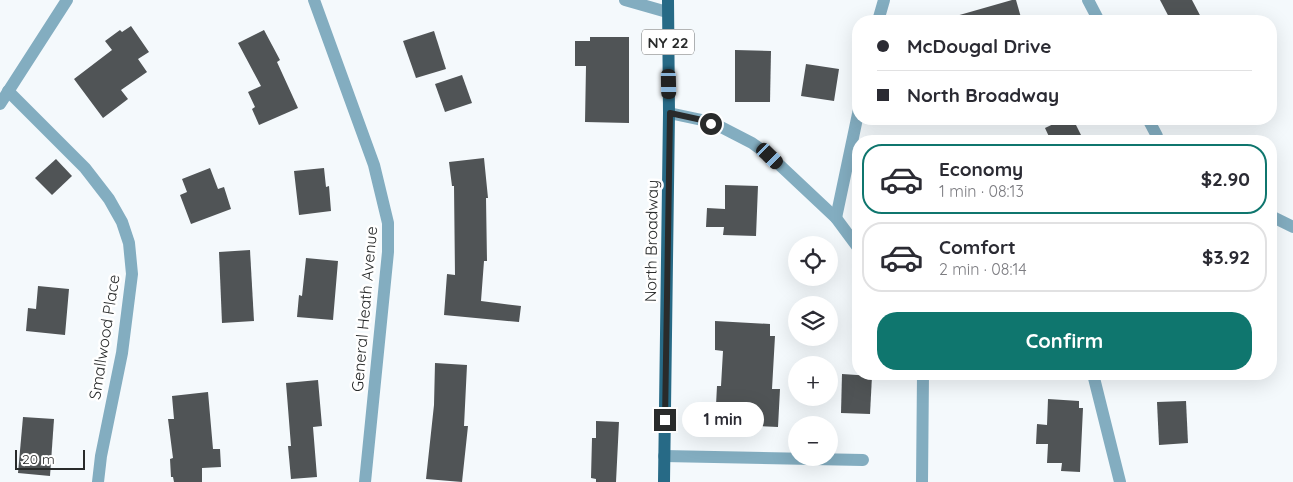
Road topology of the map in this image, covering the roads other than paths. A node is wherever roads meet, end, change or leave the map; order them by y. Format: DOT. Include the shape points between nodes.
graph roads {
  1 [pos="67,0"];
  2 [pos="314,0"];
  3 [pos="625,0"];
  4 [pos="884,0"];
  5 [pos="1088,0"];
  6 [pos="668,6"];
  7 [pos="880,15"];
  8 [pos="1096,15"];
  9 [pos="8,91"];
  10 [pos="0,104"];
  11 [pos="670,113"];
  12 [pos="852,142"];
  13 [pos="836,218"];
  14 [pos="1277,219"];
  15 [pos="1293,228"];
  16 [pos="852,240"];
  17 [pos="923,380"];
  18 [pos="1094,380"];
  19 [pos="664,456"];
  20 [pos="863,460"];
  21 [pos="98,482"];
  22 [pos="365,482"];
  23 [pos="664,482"];
  24 [pos="922,482"];
  25 [pos="1120,482"];
  1 -- 9 [label="street"];
  2 -- 22 [label="street, General Heath Avenue" via="374,165 388,223 388,252"];
  3 -- 6 [label="street"];
  4 -- 7 [label="street"];
  5 -- 8 [label="street"];
  6 -- 11 [label="main road, North Broadway / NY 22"];
  9 -- 10 [label="street"];
  9 -- 21 [label="street, Smallwood Place" via="85,168 108,198 122,222 129,243 132,274 122,353"];
  11 -- 13 [label="street" via="702,120 752,143"];
  11 -- 19 [label="main road, North Broadway / NY 22"];
  12 -- 13 [label="street"];
  13 -- 16 [label="street"];
  14 -- 15 [label="street"];
  17 -- 24 [label="street"];
  18 -- 25 [label="street"];
  19 -- 20 [label="street"];
  19 -- 23 [label="main road, North Broadway / NY 22"];
}
